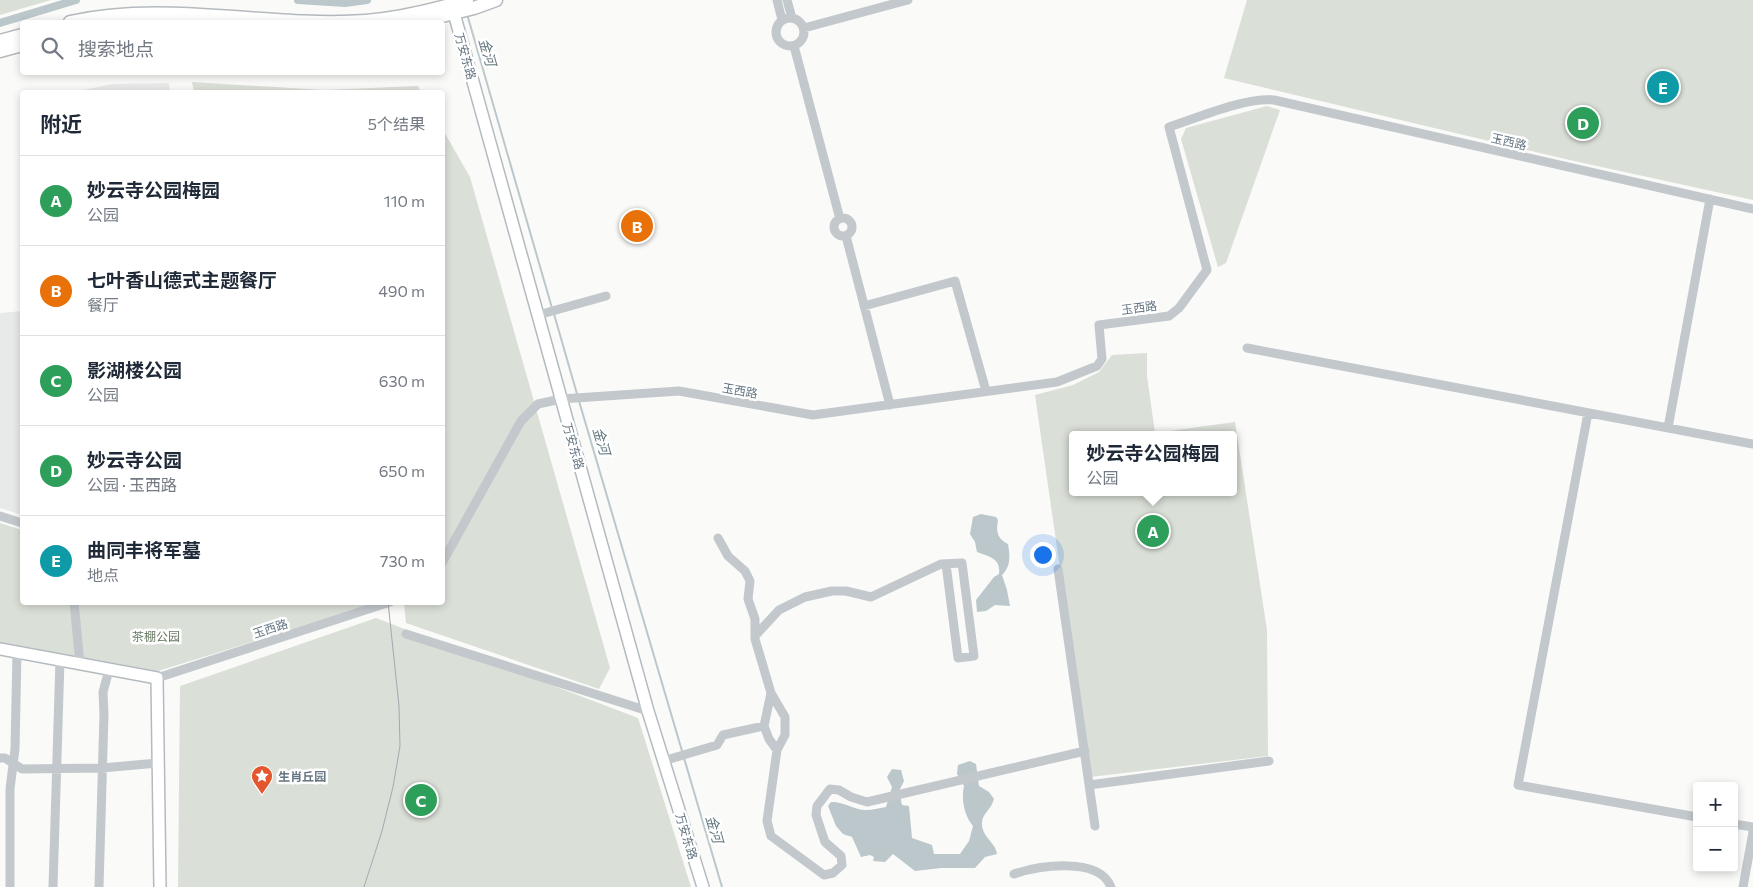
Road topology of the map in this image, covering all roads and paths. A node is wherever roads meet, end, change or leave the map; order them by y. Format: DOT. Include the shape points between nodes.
graph roads {
  1 [pos="496,0"];
  2 [pos="777,0"];
  3 [pos="787,0"];
  4 [pos="908,0"];
  5 [pos="461,7"];
  6 [pos="792,18"];
  7 [pos="80,20"];
  8 [pos="310,20"];
  9 [pos="373,20"];
  10 [pos="424,20"];
  11 [pos="782,20"];
  12 [pos="804,28"];
  13 [pos="20,36"];
  14 [pos="0,41"];
  15 [pos="20,46"];
  16 [pos="794,46"];
  17 [pos="0,51"];
  18 [pos="1710,199"];
  19 [pos="1753,209"];
  20 [pos="606,296"];
  21 [pos="864,306"];
  22 [pos="548,313"];
  23 [pos="1247,348"];
  24 [pos="986,391"];
  25 [pos="566,399"];
  26 [pos="890,405"];
  27 [pos="1588,413"];
  28 [pos="1668,428"];
  29 [pos="1753,444"];
  30 [pos="0,516"];
  31 [pos="20,522"];
  32 [pos="718,538"];
  33 [pos="445,558"];
  34 [pos="946,564"];
  35 [pos="1058,569"];
  36 [pos="74,605"];
  37 [pos="381,605"];
  38 [pos="406,634"];
  39 [pos="756,636"];
  40 [pos="0,649"];
  41 [pos="17,652"];
  42 [pos="60,660"];
  43 [pos="80,664"];
  44 [pos="109,670"];
  45 [pos="157,678"];
  46 [pos="772,693"];
  47 [pos="648,711"];
  48 [pos="764,726"];
  49 [pos="777,750"];
  50 [pos="1085,751"];
  51 [pos="0,758"];
  52 [pos="663,761"];
  53 [pos="1269,761"];
  54 [pos="158,763"];
  55 [pos="13,764"];
  56 [pos="102,768"];
  57 [pos="58,769"];
  58 [pos="1089,785"];
  59 [pos="1693,816"];
  60 [pos="1738,825"];
  61 [pos="1095,826"];
  62 [pos="1753,828"];
  63 [pos="1753,832"];
  64 [pos="1014,874"];
  65 [pos="10,887"];
  66 [pos="53,887"];
  67 [pos="99,887"];
  68 [pos="160,887"];
  69 [pos="702,887"];
  70 [pos="1111,887"];
  71 [pos="1743,887"];
  1 -- 5 [label="main road"];
  2 -- 11 [label="street"];
  3 -- 6 [label="street"];
  4 -- 12 [label="street"];
  5 -- 9 [label="main road"];
  5 -- 10 [label="main road"];
  5 -- 22 [label="street, 万安东路"];
  6 -- 11 [label="street"];
  6 -- 12 [label="street"];
  7 -- 8 [label="main road" via="132,12 171,12"];
  11 -- 16 [label="street" via="775,31 778,40 785,46"];
  12 -- 16 [label="street" via="802,40"];
  13 -- 14 [label="main road"];
  15 -- 17 [label="main road"];
  16 -- 21 [label="street" via="840,219 834,224 834,230 840,236 846,236"];
  18 -- 19 [label="street, 玉西路"];
  18 -- 24 [label="street, 玉西路" via="1274,100 1246,102 1168,126 1207,270 1180,308 1169,316 1099,325 1102,359 1097,366 1057,382"];
  18 -- 28 [label="street"];
  20 -- 22 [label="street"];
  21 -- 24 [label="street" via="954,282"];
  21 -- 26 [label="street"];
  22 -- 25 [label="street, 万安东路"];
  23 -- 27 [label="street"];
  24 -- 26 [label="street, 玉西路"];
  25 -- 26 [label="street, 玉西路" via="679,391 813,415"];
  25 -- 33 [label="street, 玉西路" via="538,404 521,421"];
  25 -- 47 [label="street, 万安东路"];
  27 -- 28 [label="street"];
  27 -- 59 [label="street" via="1518,785"];
  28 -- 29 [label="street"];
  30 -- 31 [label="street"];
  32 -- 39 [label="street" via="728,556 745,571 750,581 748,599 756,619"];
  34 -- 34 [label="street" via="962,563 974,656 958,658"];
  34 -- 39 [label="street" via="871,597 832,591 806,597 779,610"];
  35 -- 50 [label="street"];
  36 -- 43 [label="street"];
  37 -- 45 [label="street, 玉西路"];
  38 -- 47 [label="street"];
  39 -- 46 [label="street"];
  40 -- 41 [label="street"];
  41 -- 42 [label="street"];
  41 -- 55 [label="street"];
  42 -- 43 [label="street"];
  42 -- 57 [label="street"];
  43 -- 44 [label="street"];
  44 -- 45 [label="street"];
  44 -- 56 [label="street" via="103,692"];
  45 -- 54 [label="street"];
  46 -- 48 [label="street"];
  46 -- 49 [label="street" via="785,717 785,735"];
  47 -- 52 [label="street, 万安东路"];
  48 -- 49 [label="street"];
  48 -- 52 [label="street" via="723,736 717,745"];
  49 -- 50 [label="street" via="767,821 771,836 824,875 833,873 842,865 841,856 825,842 816,815 817,806 830,789 867,802"];
  50 -- 58 [label="street"];
  51 -- 55 [label="street"];
  52 -- 69 [label="street, 万安东路"];
  53 -- 58 [label="street"];
  54 -- 56 [label="street"];
  54 -- 68 [label="street"];
  55 -- 57 [label="street" via="22,769"];
  55 -- 65 [label="street"];
  56 -- 57 [label="street"];
  56 -- 67 [label="street"];
  57 -- 66 [label="street"];
  58 -- 61 [label="street"];
  60 -- 62 [label="street"];
  63 -- 71 [label="street"];
  64 -- 70 [label="street" via="1051,866 1074,866 1100,874"];
}
